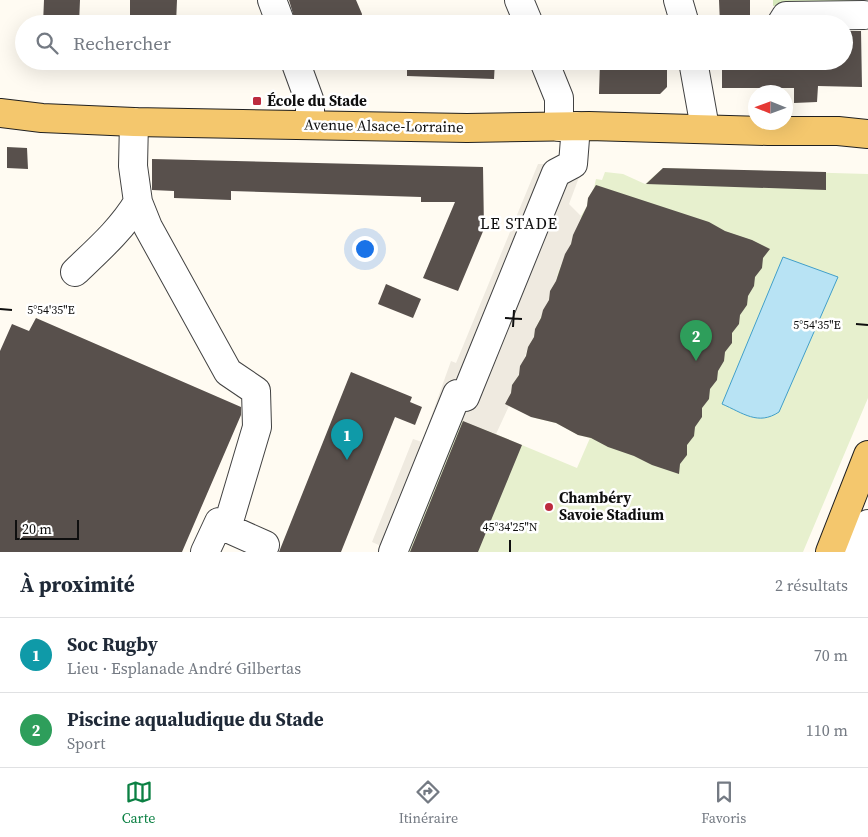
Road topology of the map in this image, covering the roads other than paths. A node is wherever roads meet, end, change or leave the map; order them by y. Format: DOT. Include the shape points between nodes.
graph roads {
  1 [pos="272,0"];
  2 [pos="519,0"];
  3 [pos="678,0"];
  4 [pos="278,15"];
  5 [pos="525,15"];
  6 [pos="682,15"];
  7 [pos="853,15"];
  8 [pos="864,15"];
  9 [pos="298,70"];
  10 [pos="548,70"];
  11 [pos="695,70"];
  12 [pos="0,113"];
  13 [pos="134,122"];
  14 [pos="310,125"];
  15 [pos="567,126"];
  16 [pos="705,128"];
  17 [pos="865,134"];
  18 [pos="138,202"];
  19 [pos="75,272"];
  20 [pos="868,455"];
  21 [pos="868,500"];
  22 [pos="868,524"];
  23 [pos="227,528"];
  24 [pos="205,552"];
  25 [pos="262,552"];
  26 [pos="393,552"];
  27 [pos="830,552"];
  28 [pos="847,552"];
  29 [pos="857,552"];
  1 -- 4 [label="street"];
  2 -- 5 [label="street"];
  3 -- 6 [label="street"];
  7 -- 8 [label="street"];
  9 -- 14 [label="street" via="310,102"];
  10 -- 15 [label="street"];
  11 -- 16 [label="street"];
  12 -- 13 [label="main road, Avenue Alsace-Lorraine"];
  13 -- 14 [label="main road, Avenue Alsace-Lorraine"];
  13 -- 18 [label="street"];
  14 -- 15 [label="main road, Avenue Alsace-Lorraine"];
  15 -- 16 [label="main road, Avenue Alsace-Lorraine"];
  15 -- 26 [label="street" via="573,164 556,172 465,397 457,394"];
  16 -- 17 [label="main road, Avenue Alsace-Lorraine"];
  18 -- 19 [label="street" via="118,231"];
  18 -- 23 [label="street" via="148,227 228,372 256,391 257,426"];
  20 -- 27 [label="main road"];
  21 -- 28 [label="main road"];
  22 -- 29 [label="street"];
  23 -- 24 [label="street" via="219,522"];
  23 -- 25 [label="street" via="265,545"];
}
